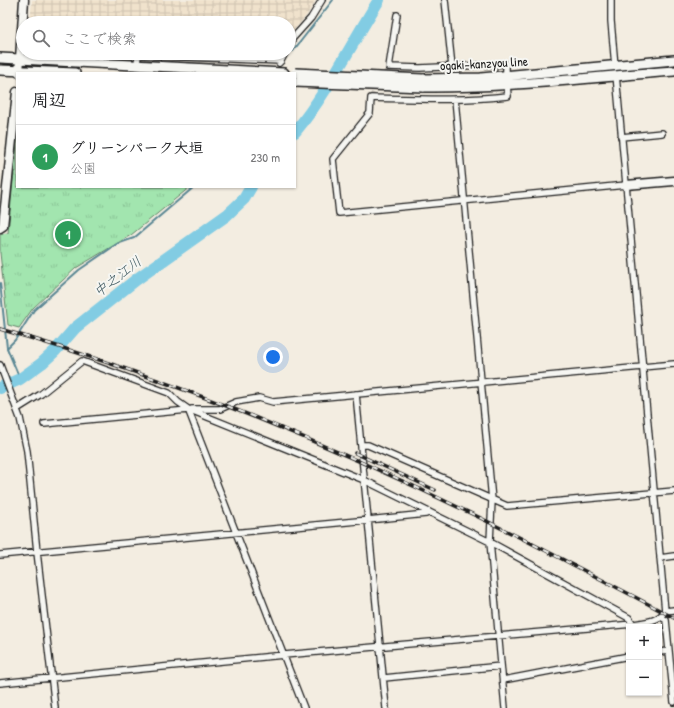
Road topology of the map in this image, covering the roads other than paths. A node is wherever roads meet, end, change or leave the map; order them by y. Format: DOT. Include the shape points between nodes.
graph roads {
  1 [pos="24,0"];
  2 [pos="322,0"];
  3 [pos="445,0"];
  4 [pos="611,0"];
  5 [pos="397,15"];
  6 [pos="23,16"];
  7 [pos="296,35"];
  8 [pos="0,58"];
  9 [pos="16,59"];
  10 [pos="20,60"];
  11 [pos="40,60"];
  12 [pos="138,60"];
  13 [pos="239,60"];
  14 [pos="281,60"];
  15 [pos="674,60"];
  16 [pos="137,65"];
  17 [pos="452,67"];
  18 [pos="0,70"];
  19 [pos="615,71"];
  20 [pos="674,71"];
  21 [pos="19,72"];
  22 [pos="259,72"];
  23 [pos="296,73"];
  24 [pos="507,81"];
  25 [pos="296,82"];
  26 [pos="423,83"];
  27 [pos="455,99"];
  28 [pos="16,102"];
  29 [pos="662,133"];
  30 [pos="621,138"];
  31 [pos="674,181"];
  32 [pos="626,185"];
  33 [pos="465,201"];
  34 [pos="0,228"];
  35 [pos="674,364"];
  36 [pos="0,365"];
  37 [pos="642,367"];
  38 [pos="481,382"];
  39 [pos="356,394"];
  40 [pos="16,406"];
  41 [pos="188,409"];
  42 [pos="44,424"];
  43 [pos="362,444"];
  44 [pos="364,480"];
  45 [pos="674,491"];
  46 [pos="654,492"];
  47 [pos="492,500"];
  48 [pos="429,512"];
  49 [pos="368,520"];
  50 [pos="236,532"];
  51 [pos="490,542"];
  52 [pos="36,552"];
  53 [pos="0,555"];
  54 [pos="674,556"];
  55 [pos="660,558"];
  56 [pos="674,610"];
  57 [pos="665,611"];
  58 [pos="661,617"];
  59 [pos="633,624"];
  60 [pos="626,625"];
  61 [pos="498,635"];
  62 [pos="381,647"];
  63 [pos="669,651"];
  64 [pos="662,652"];
  65 [pos="284,655"];
  66 [pos="626,657"];
  67 [pos="501,666"];
  68 [pos="52,678"];
  69 [pos="384,678"];
  70 [pos="503,680"];
  71 [pos="0,683"];
  72 [pos="674,702"];
  73 [pos="55,708"];
  74 [pos="304,708"];
  75 [pos="386,708"];
  76 [pos="505,708"];
  1 -- 6 [label="street"];
  2 -- 7 [label="street" via="311,18"];
  3 -- 17 [label="street"];
  4 -- 19 [label="street"];
  5 -- 17 [label="street" via="389,67"];
  8 -- 9 [label="main road"];
  10 -- 21 [label="street"];
  11 -- 16 [label="main road"];
  12 -- 16 [label="street"];
  13 -- 14 [label="street"];
  15 -- 19 [label="main road, ogaki-kanzyou line"];
  16 -- 22 [label="main road"];
  17 -- 24 [label="street" via="506,64"];
  18 -- 21 [label="main road"];
  19 -- 20 [label="main road, ogaki-kanzyou line"];
  19 -- 24 [label="main road, ogaki-kanzyou line"];
  19 -- 30 [label="street"];
  23 -- 26 [label="main road, ogaki-kanzyou line, bridge"];
  24 -- 26 [label="main road, ogaki-kanzyou line" via="460,88"];
  24 -- 27 [label="street" via="508,96"];
  25 -- 26 [label="main road, ogaki-kanzyou line, bridge"];
  27 -- 33 [label="street"];
  27 -- 33 [label="street" via="371,98 370,113 334,159 338,205 339,213"];
  28 -- 34 [label="street" via="3,226"];
  29 -- 30 [label="street"];
  30 -- 32 [label="street"];
  31 -- 32 [label="street"];
  32 -- 33 [label="street"];
  32 -- 37 [label="street"];
  33 -- 38 [label="street"];
  35 -- 37 [label="street"];
  36 -- 40 [label="street"];
  37 -- 38 [label="street"];
  37 -- 46 [label="street"];
  38 -- 39 [label="street"];
  38 -- 47 [label="street"];
  39 -- 41 [label="street" via="273,402 259,398 236,402 220,409"];
  39 -- 43 [label="street"];
  40 -- 41 [label="street" via="42,394 82,361 169,393"];
  40 -- 52 [label="street" via="27,451"];
  41 -- 42 [label="street"];
  41 -- 44 [label="street"];
  41 -- 50 [label="street"];
  43 -- 44 [label="street"];
  43 -- 47 [label="street" via="368,444"];
  44 -- 48 [label="street"];
  44 -- 49 [label="street"];
  45 -- 46 [label="street"];
  46 -- 47 [label="street" via="507,506"];
  46 -- 55 [label="street"];
  47 -- 51 [label="street"];
  48 -- 49 [label="street"];
  48 -- 51 [label="street"];
  49 -- 50 [label="street"];
  49 -- 62 [label="street"];
  50 -- 52 [label="street"];
  50 -- 65 [label="street"];
  51 -- 59 [label="street" via="629,618"];
  51 -- 61 [label="street"];
  52 -- 53 [label="street"];
  52 -- 68 [label="street"];
  54 -- 55 [label="street"];
  55 -- 57 [label="street"];
  56 -- 57 [label="street"];
  57 -- 58 [label="street"];
  58 -- 59 [label="street"];
  58 -- 63 [label="street" via="666,620"];
  60 -- 61 [label="street"];
  61 -- 62 [label="street"];
  61 -- 67 [label="street"];
  62 -- 65 [label="street"];
  62 -- 69 [label="street"];
  63 -- 64 [label="street"];
  63 -- 72 [label="street"];
  65 -- 68 [label="street"];
  65 -- 74 [label="street"];
  66 -- 70 [label="street"];
  67 -- 69 [label="street"];
  67 -- 70 [label="street"];
  68 -- 71 [label="street"];
  68 -- 73 [label="street"];
  69 -- 75 [label="street"];
  70 -- 76 [label="street"];
}
